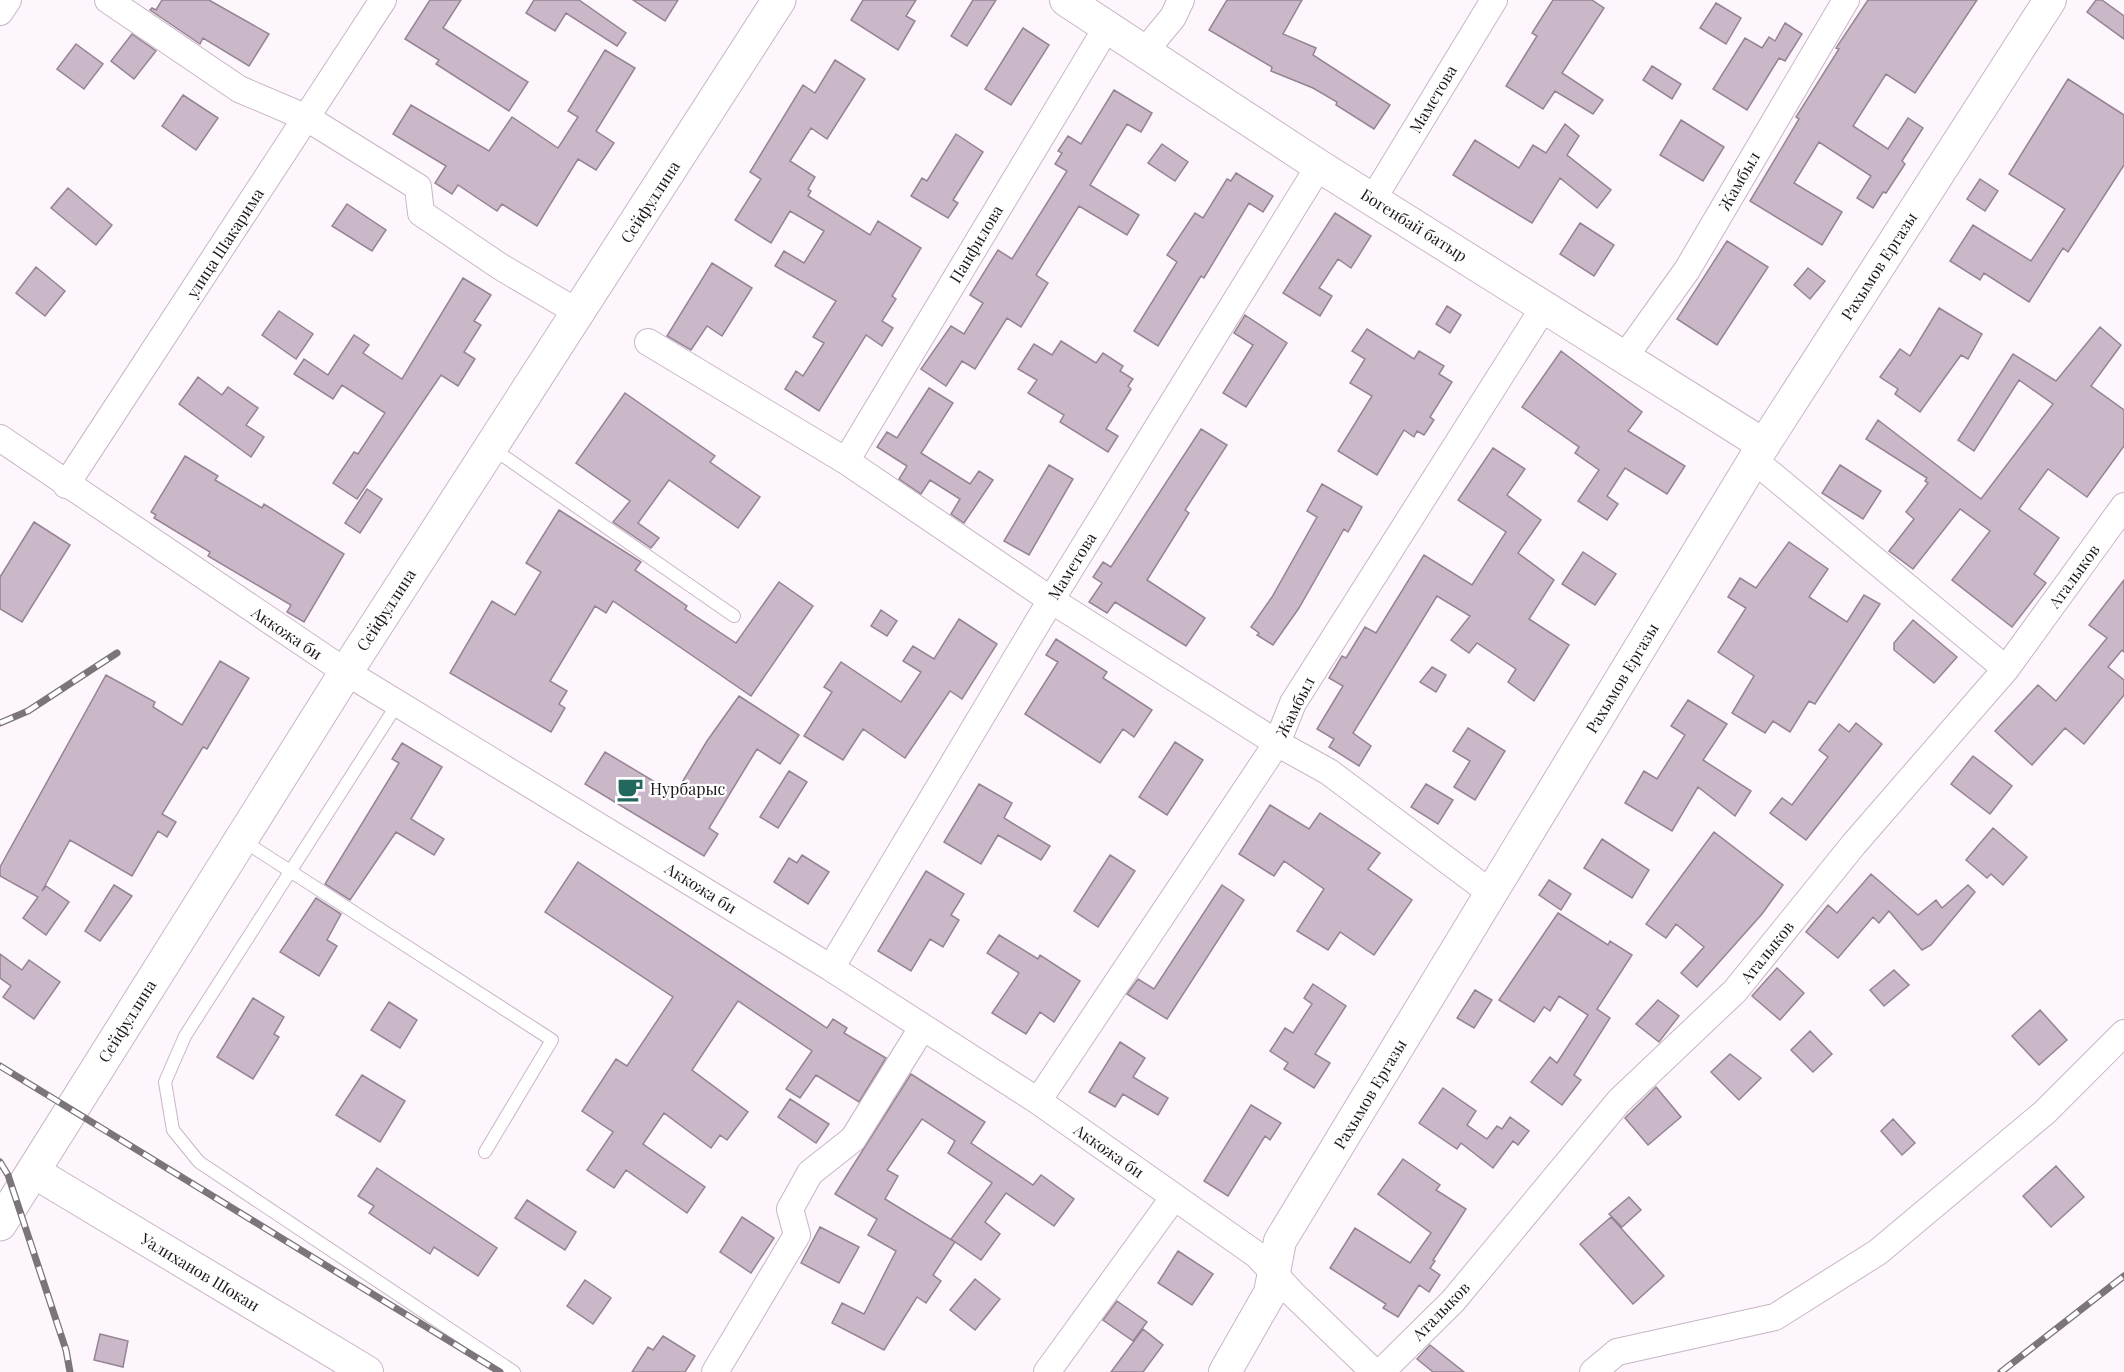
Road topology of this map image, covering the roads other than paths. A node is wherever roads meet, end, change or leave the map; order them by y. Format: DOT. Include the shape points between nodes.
graph roads {
  1 [pos="8,0"];
  2 [pos="108,0"];
  3 [pos="383,0"];
  4 [pos="779,0"];
  5 [pos="1066,0"];
  6 [pos="1181,0"];
  7 [pos="1494,0"];
  8 [pos="1846,0"];
  9 [pos="2050,0"];
  10 [pos="0,12"];
  11 [pos="1107,27"];
  12 [pos="1145,51"];
  13 [pos="307,118"];
  14 [pos="1319,166"];
  15 [pos="1373,199"];
  16 [pos="1544,307"];
  17 [pos="579,313"];
  18 [pos="648,342"];
  19 [pos="1624,358"];
  20 [pos="0,438"];
  21 [pos="492,448"];
  22 [pos="1759,452"];
  23 [pos="846,461"];
  24 [pos="66,485"];
  25 [pos="2124,506"];
  26 [pos="1051,600"];
  27 [pos="734,616"];
  28 [pos="2006,669"];
  29 [pos="346,672"];
  30 [pos="398,703"];
  31 [pos="1277,743"];
  32 [pos="241,839"];
  33 [pos="290,872"];
  34 [pos="1491,893"];
  35 [pos="831,968"];
  36 [pos="922,1028"];
  37 [pos="2124,1033"];
  38 [pos="1038,1101"];
  39 [pos="485,1152"];
  40 [pos="34,1172"];
  41 [pos="1174,1197"];
  42 [pos="0,1224"];
  43 [pos="1274,1273"];
  44 [pos="367,1372"];
  45 [pos="514,1372"];
  46 [pos="715,1372"];
  47 [pos="1047,1372"];
  48 [pos="1225,1372"];
  49 [pos="1374,1372"];
  50 [pos="1381,1372"];
  51 [pos="1593,1372"];
  1 -- 10 [label="street"];
  2 -- 13 [label="street" via="239,89"];
  3 -- 13 [label="street, улица Шакарима"];
  4 -- 17 [label="main road, Сейфуллина"];
  5 -- 11 [label="street, Богенбай батыр"];
  6 -- 12 [label="street"];
  7 -- 15 [label="street, Маметова"];
  8 -- 19 [label="street, Жамбыл" via="1687,270"];
  9 -- 22 [label="street, Рахымов Ергазы"];
  11 -- 12 [label="street, Богенбай батыр"];
  11 -- 23 [label="street, Панфилова"];
  12 -- 14 [label="street, Богенбай батыр"];
  13 -- 17 [label="street" via="418,187 421,213"];
  13 -- 24 [label="street, улица Шакарима"];
  14 -- 15 [label="street, Богенбай батыр"];
  14 -- 26 [label="street, Маметова"];
  15 -- 16 [label="street, Богенбай батыр"];
  16 -- 19 [label="street, Богенбай батыр"];
  16 -- 31 [label="street, Жамбыл" via="1293,703"];
  17 -- 21 [label="main road, Сейфуллина"];
  18 -- 23 [label="street"];
  19 -- 22 [label="street, Богенбай батыр"];
  20 -- 24 [label="street, Аккожа би"];
  21 -- 27 [label="lane"];
  21 -- 29 [label="main road, Сейфуллина"];
  22 -- 28 [label="street"];
  22 -- 34 [label="street, Рахымов Ергазы"];
  23 -- 26 [label="street"];
  24 -- 29 [label="street, Аккожа би"];
  25 -- 28 [label="street, Аталыков"];
  26 -- 31 [label="street"];
  26 -- 35 [label="street, Маметова"];
  28 -- 50 [label="street, Аталыков" via="1854,844 1735,991 1619,1101 1452,1301"];
  29 -- 30 [label="street, Аккожа би"];
  29 -- 32 [label="main road, Сейфуллина"];
  30 -- 33 [label="lane"];
  30 -- 35 [label="street, Аккожа би"];
  31 -- 34 [label="street" via="1329,772"];
  31 -- 38 [label="street, Жамбыл"];
  32 -- 33 [label="lane"];
  32 -- 40 [label="main road, Сейфуллина"];
  33 -- 39 [label="lane" via="552,1040"];
  33 -- 45 [label="lane" via="184,1036 165,1082 173,1130 199,1162"];
  34 -- 43 [label="street, Рахымов Ергазы" via="1280,1241"];
  35 -- 36 [label="street, Аккожа би"];
  36 -- 38 [label="street, Аккожа би"];
  36 -- 46 [label="street" via="853,1139 810,1173 790,1209 797,1235"];
  37 -- 51 [label="street" via="2045,1113 1878,1252 1775,1317 1617,1352"];
  38 -- 41 [label="street, Аккожа би"];
  40 -- 42 [label="main road, Сейфуллина"];
  40 -- 44 [label="street, Уалиханов Шокан"];
  41 -- 43 [label="street, Аккожа би" via="1257,1255"];
  41 -- 47 [label="street"];
  43 -- 48 [label="street, Рахымов Ергазы" via="1270,1293"];
  43 -- 49 [label="street, Аккожа би"];
}
